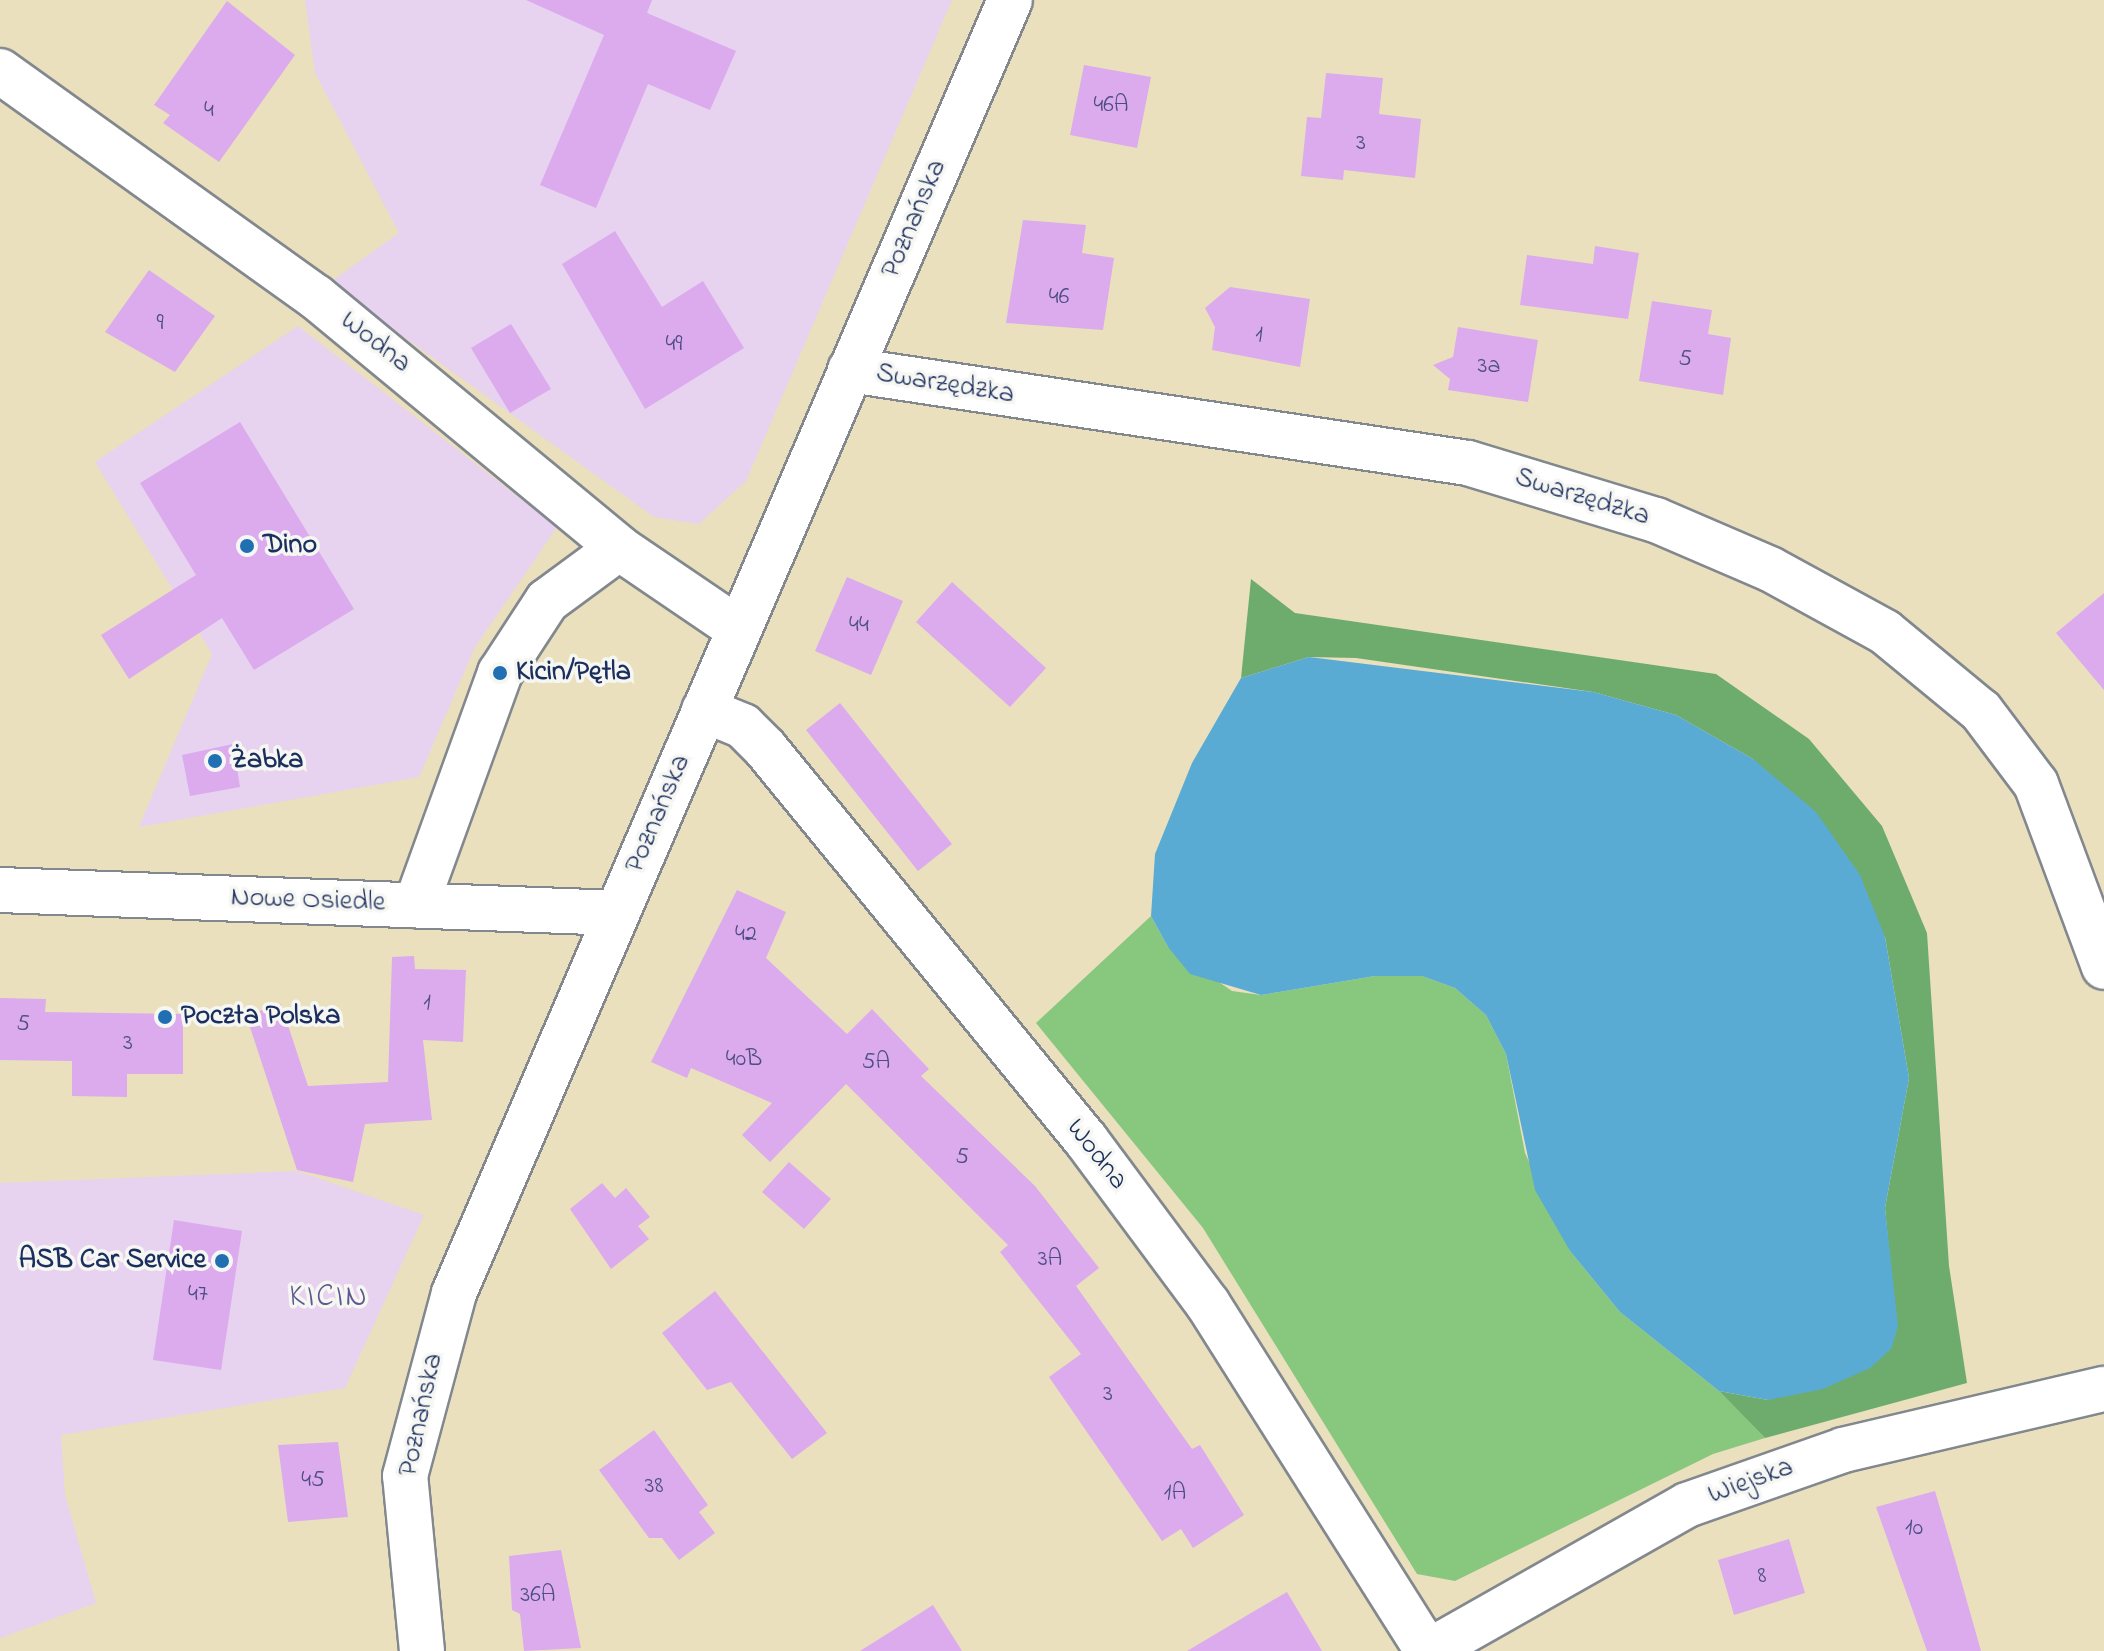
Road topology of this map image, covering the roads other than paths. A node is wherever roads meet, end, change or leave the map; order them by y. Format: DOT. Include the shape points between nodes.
graph roads {
  1 [pos="1010,0"];
  2 [pos="0,71"];
  3 [pos="850,370"];
  4 [pos="619,548"];
  5 [pos="738,629"];
  6 [pos="704,710"];
  7 [pos="0,890"];
  8 [pos="416,905"];
  9 [pos="617,913"];
  10 [pos="2104,967"];
  11 [pos="2104,1389"];
  12 [pos="422,1651"];
  13 [pos="1428,1651"];
  1 -- 3 [label="street, Poznańska"];
  2 -- 4 [label="street, Wodna" via="316,297 510,450"];
  3 -- 5 [label="street, Poznańska"];
  3 -- 10 [label="street, Swarzędzka" via="1468,463 1656,520 1770,569 1885,632 1981,711 2036,784"];
  4 -- 5 [label="street, Wodna"];
  4 -- 8 [label="street" via="547,601 500,673"];
  5 -- 6 [label="street, Poznańska"];
  6 -- 9 [label="street, Poznańska"];
  6 -- 13 [label="street, Wodna" via="743,726 765,748 1086,1140 1208,1304"];
  7 -- 8 [label="street, Nowe Osiedle"];
  8 -- 9 [label="street, Nowe Osiedle"];
  9 -- 12 [label="street, Poznańska" via="454,1293 414,1426 406,1527"];
  11 -- 13 [label="street, Wiejska" via="1843,1450 1687,1505"];
}
